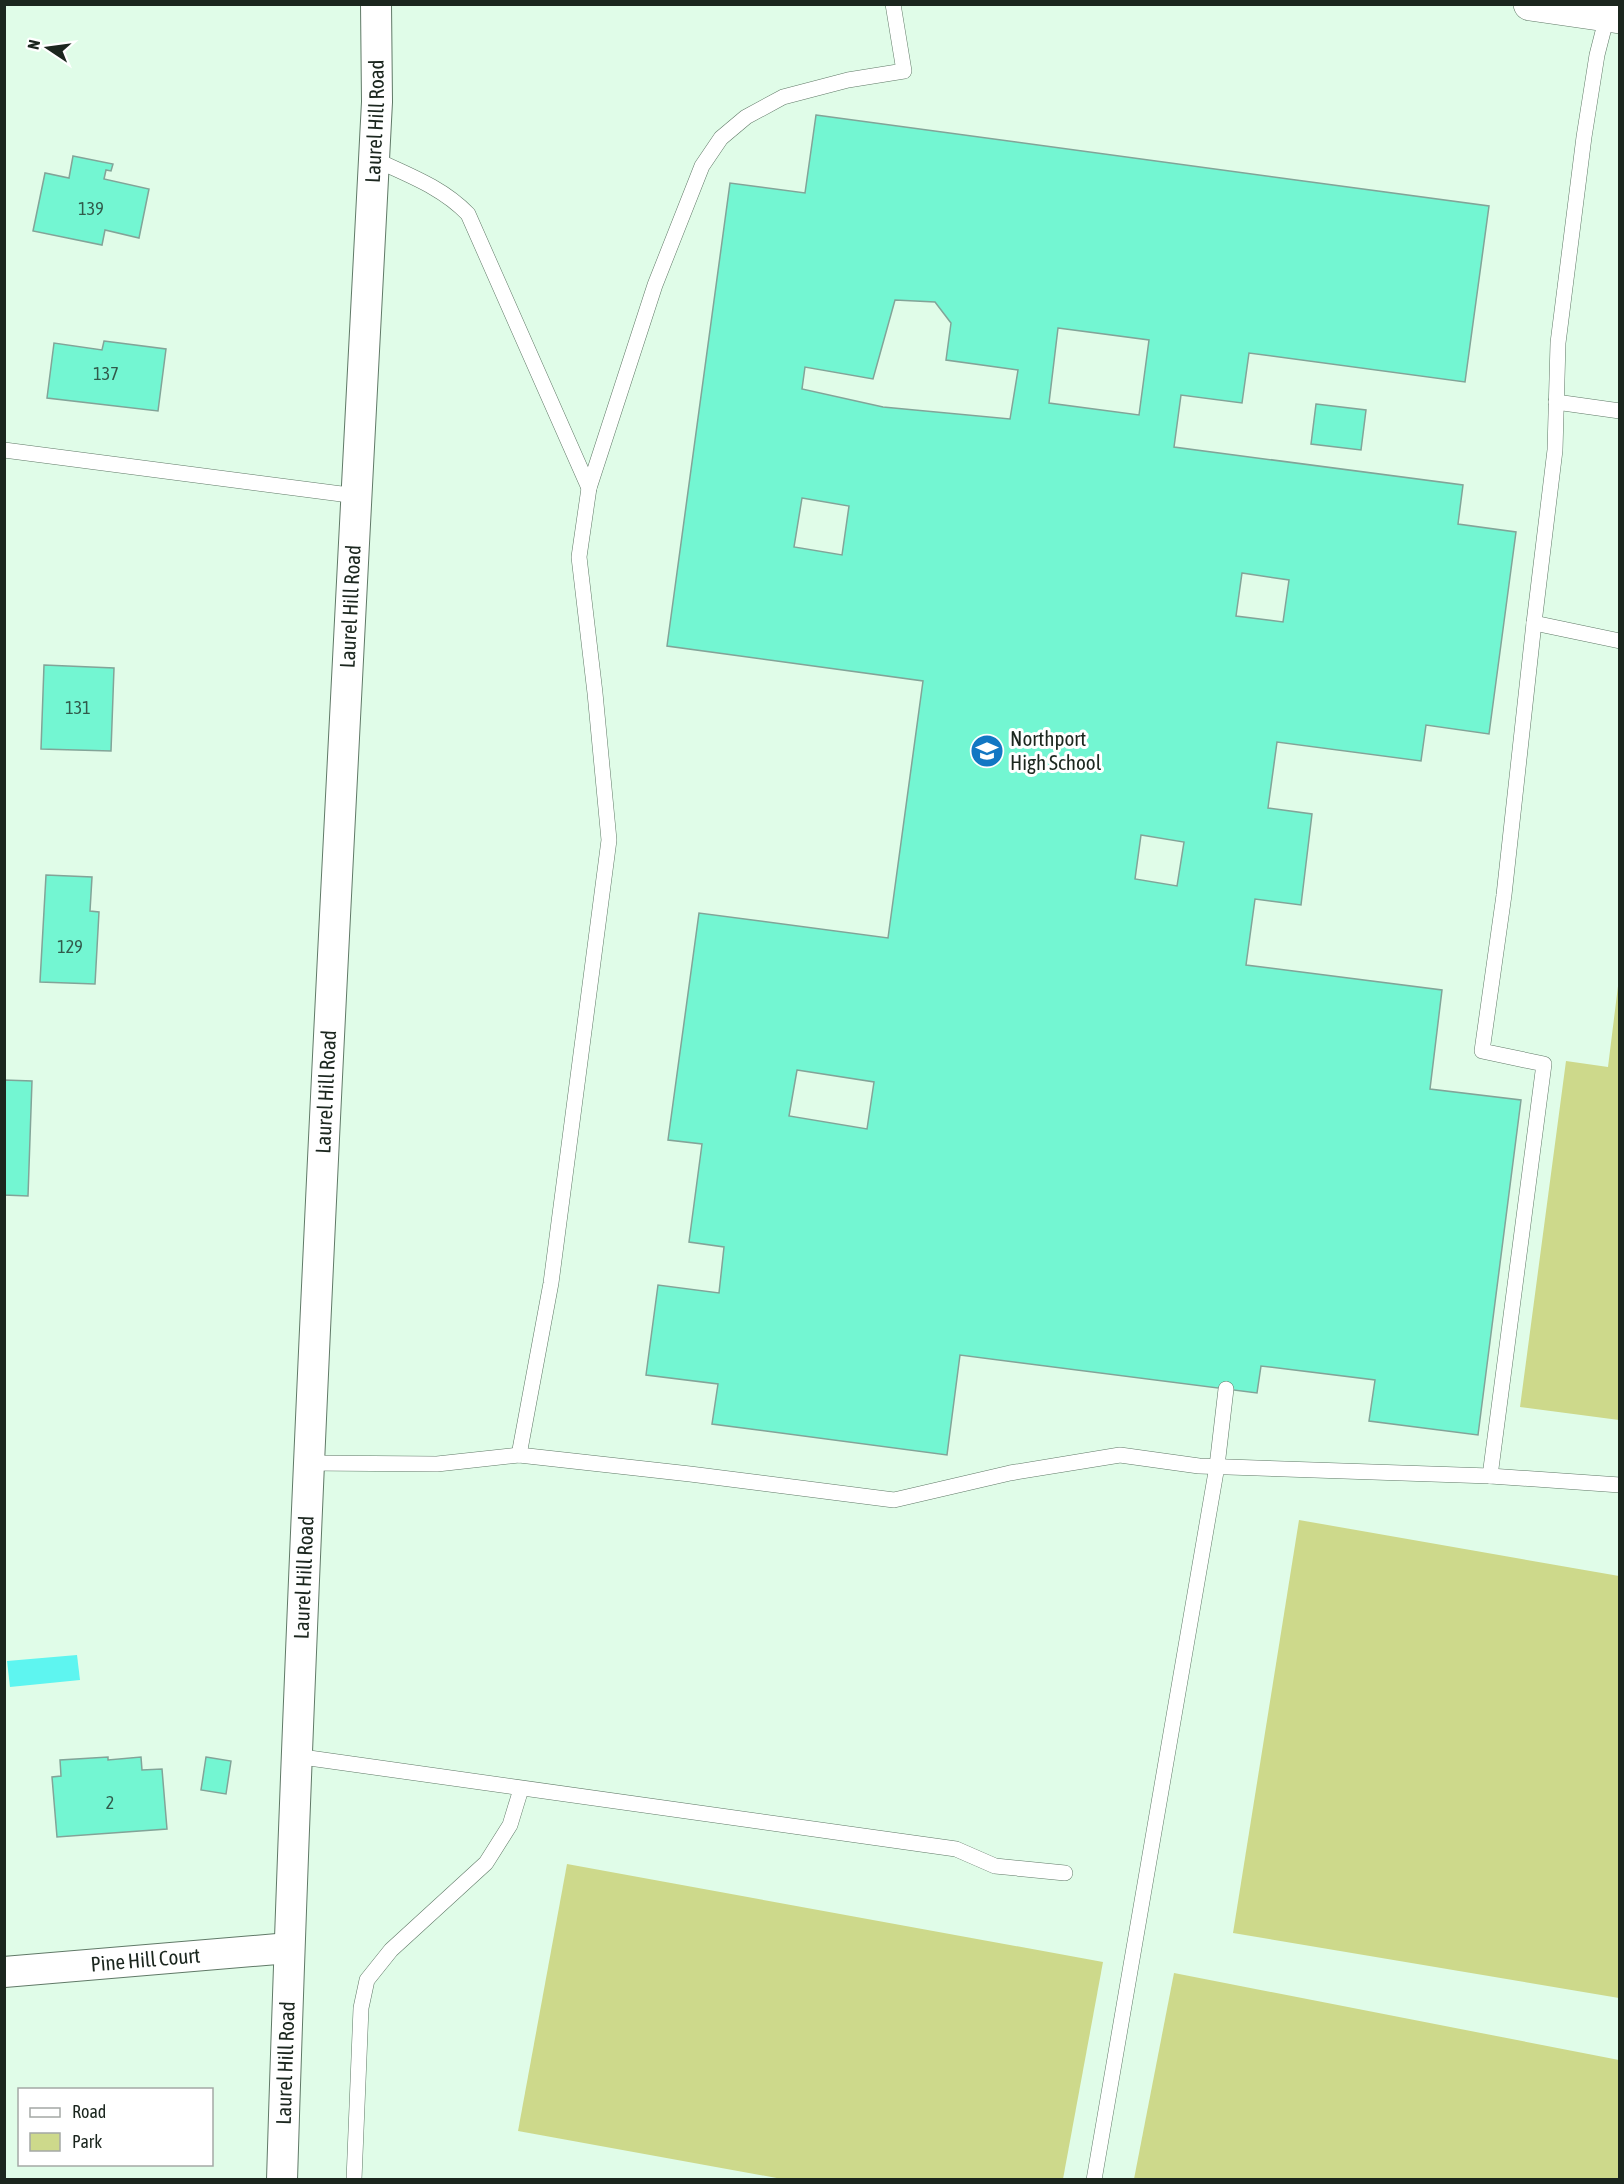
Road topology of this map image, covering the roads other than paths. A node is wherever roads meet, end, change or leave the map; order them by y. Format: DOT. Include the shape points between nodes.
graph roads {
  1 [pos="376,4"];
  2 [pos="893,4"];
  3 [pos="1530,4"];
  4 [pos="1613,17"];
  5 [pos="374,159"];
  6 [pos="1556,402"];
  7 [pos="1620,411"];
  8 [pos="4,450"];
  9 [pos="589,488"];
  10 [pos="357,496"];
  11 [pos="1533,623"];
  12 [pos="1620,641"];
  13 [pos="1226,1389"];
  14 [pos="519,1455"];
  15 [pos="308,1463"];
  16 [pos="1217,1466"];
  17 [pos="1490,1476"];
  18 [pos="1620,1485"];
  19 [pos="295,1756"];
  20 [pos="521,1789"];
  21 [pos="1065,1874"];
  22 [pos="289,1948"];
  23 [pos="4,1972"];
  24 [pos="282,2180"];
  25 [pos="354,2180"];
  26 [pos="1094,2180"];
  1 -- 5 [label="street, Laurel Hill Road"];
  2 -- 9 [label="lane" via="904,71 783,97 746,117 721,138 702,166 655,285"];
  3 -- 4 [label="main road"];
  4 -- 6 [label="lane" via="1597,55 1578,183 1558,344"];
  5 -- 9 [label="lane" via="435,187 468,214"];
  5 -- 10 [label="street, Laurel Hill Road"];
  6 -- 7 [label="lane"];
  6 -- 11 [label="lane" via="1555,450"];
  8 -- 10 [label="lane"];
  9 -- 14 [label="lane" via="579,557 609,840 550,1283"];
  10 -- 15 [label="street, Laurel Hill Road"];
  11 -- 12 [label="lane"];
  11 -- 17 [label="lane" via="1504,895 1482,1051 1544,1064"];
  13 -- 16 [label="lane"];
  14 -- 15 [label="lane" via="437,1464"];
  14 -- 16 [label="lane" via="894,1500 1010,1473 1120,1455"];
  15 -- 19 [label="street, Laurel Hill Road"];
  16 -- 17 [label="lane"];
  16 -- 26 [label="lane"];
  17 -- 18 [label="lane"];
  19 -- 20 [label="lane"];
  19 -- 22 [label="street, Laurel Hill Road"];
  20 -- 21 [label="lane" via="956,1849 995,1866"];
  20 -- 25 [label="lane" via="510,1825 486,1863 392,1950 368,1980 361,2008"];
  22 -- 23 [label="street, Pine Hill Court"];
  22 -- 24 [label="street, Laurel Hill Road"];
}
